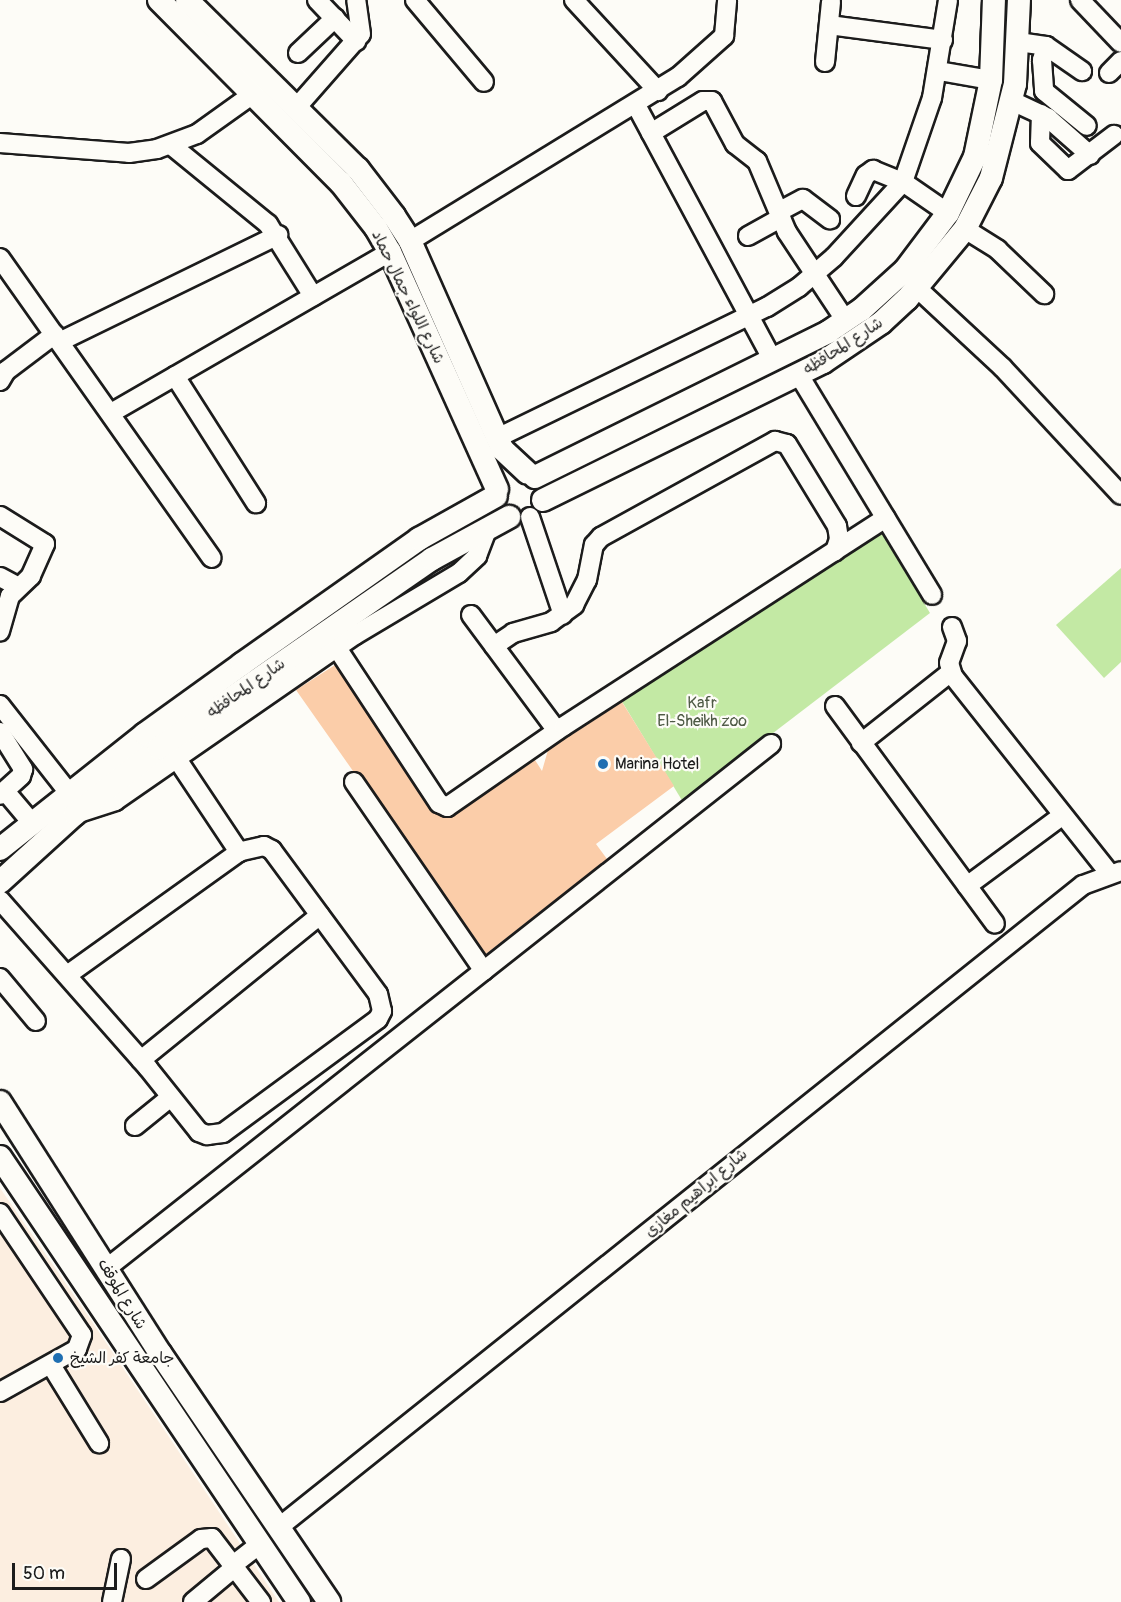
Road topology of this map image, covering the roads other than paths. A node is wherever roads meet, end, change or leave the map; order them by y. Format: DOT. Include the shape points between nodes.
graph roads {
  1 [pos="317,0"];
  2 [pos="356,0"];
  3 [pos="415,0"];
  4 [pos="574,0"];
  5 [pos="727,0"];
  6 [pos="948,0"];
  7 [pos="994,0"];
  8 [pos="1019,0"];
  9 [pos="1080,0"];
  10 [pos="173,2"];
  11 [pos="831,2"];
  12 [pos="335,18"];
  13 [pos="829,25"];
  14 [pos="943,40"];
  15 [pos="356,41"];
  16 [pos="1018,42"];
  17 [pos="1121,43"];
  18 [pos="1046,46"];
  19 [pos="298,53"];
  20 [pos="825,62"];
  21 [pos="939,71"];
  22 [pos="1082,71"];
  23 [pos="991,80"];
  24 [pos="484,82"];
  25 [pos="658,91"];
  26 [pos="253,94"];
  27 [pos="1012,101"];
  28 [pos="636,105"];
  29 [pos="296,108"];
  30 [pos="1041,114"];
  31 [pos="1087,126"];
  32 [pos="651,133"];
  33 [pos="1114,135"];
  34 [pos="0,143"];
  35 [pos="171,146"];
  36 [pos="1090,155"];
  37 [pos="903,182"];
  38 [pos="856,196"];
  39 [pos="948,213"];
  40 [pos="781,214"];
  41 [pos="830,219"];
  42 [pos="965,229"];
  43 [pos="278,235"];
  44 [pos="748,236"];
  45 [pos="400,246"];
  46 [pos="0,258"];
  47 [pos="814,275"];
  48 [pos="917,288"];
  49 [pos="1044,294"];
  50 [pos="313,296"];
  51 [pos="750,315"];
  52 [pos="846,321"];
  53 [pos="58,338"];
  54 [pos="772,360"];
  55 [pos="799,375"];
  56 [pos="175,376"];
  57 [pos="0,381"];
  58 [pos="463,387"];
  59 [pos="111,413"];
  60 [pos="497,438"];
  61 [pos="531,475"];
  62 [pos="497,493"];
  63 [pos="1121,495"];
  64 [pos="256,503"];
  65 [pos="527,511"];
  66 [pos="0,516"];
  67 [pos="886,518"];
  68 [pos="835,551"];
  69 [pos="212,558"];
  70 [pos="0,577"];
  71 [pos="17,586"];
  72 [pos="932,595"];
  73 [pos="471,615"];
  74 [pos="563,615"];
  75 [pos="952,627"];
  76 [pos="0,633"];
  77 [pos="339,639"];
  78 [pos="494,646"];
  79 [pos="951,672"];
  80 [pos="0,705"];
  81 [pos="835,706"];
  82 [pos="222,716"];
  83 [pos="557,731"];
  84 [pos="0,732"];
  85 [pos="861,742"];
  86 [pos="771,744"];
  87 [pos="177,759"];
  88 [pos="354,782"];
  89 [pos="2,793"];
  90 [pos="72,804"];
  91 [pos="1063,815"];
  92 [pos="32,823"];
  93 [pos="0,849"];
  94 [pos="239,852"];
  95 [pos="1115,872"];
  96 [pos="1,884"];
  97 [pos="967,886"];
  98 [pos="320,915"];
  99 [pos="995,924"];
  100 [pos="484,971"];
  101 [pos="67,975"];
  102 [pos="0,978"];
  103 [pos="36,1021"];
  104 [pos="141,1060"];
  105 [pos="171,1097"];
  106 [pos="0,1102"];
  107 [pos="135,1126"];
  108 [pos="0,1157"];
  109 [pos="0,1213"];
  110 [pos="107,1268"];
  111 [pos="159,1353"];
  112 [pos="51,1365"];
  113 [pos="141,1367"];
  114 [pos="0,1392"];
  115 [pos="99,1443"];
  116 [pos="278,1528"];
  117 [pos="260,1544"];
  118 [pos="121,1559"];
  119 [pos="234,1566"];
  120 [pos="146,1580"];
  121 [pos="112,1602"];
  122 [pos="193,1602"];
  123 [pos="261,1602"];
  124 [pos="299,1602"];
  125 [pos="329,1602"];
  1 -- 12 [label="street"];
  2 -- 15 [label="street" via="361,29"];
  3 -- 24 [label="street"];
  4 -- 25 [label="street"];
  5 -- 25 [label="street" via="727,28 720,43"];
  6 -- 14 [label="street"];
  7 -- 23 [label="main road, شارع المحافظه"];
  8 -- 16 [label="main road, شارع المحافظه"];
  9 -- 17 [label="street"];
  10 -- 26 [label="main road, شارع اللواء جمال حماد"];
  10 -- 29 [label="main road, شارع اللواء جمال حماد"];
  11 -- 13 [label="street"];
  12 -- 15 [label="street"];
  12 -- 19 [label="street"];
  13 -- 14 [label="street"];
  13 -- 20 [label="street"];
  14 -- 21 [label="street"];
  15 -- 29 [label="street"];
  16 -- 18 [label="street"];
  16 -- 27 [label="main road, شارع المحافظه"];
  18 -- 22 [label="street"];
  18 -- 31 [label="street" via="1042,60 1044,91"];
  21 -- 23 [label="street"];
  21 -- 37 [label="street"];
  23 -- 39 [label="main road, شارع المحافظه" via="975,157"];
  25 -- 28 [label="street"];
  26 -- 35 [label="street" via="209,127"];
  26 -- 45 [label="main road, شارع اللواء جمال حماد"];
  27 -- 30 [label="street"];
  27 -- 42 [label="main road, شارع المحافظه" via="991,178"];
  28 -- 32 [label="street"];
  28 -- 45 [label="street"];
  29 -- 45 [label="main road, شارع اللواء جمال حماد" via="358,169"];
  30 -- 36 [label="street"];
  30 -- 36 [label="street" via="1040,143 1066,169 1073,169"];
  32 -- 40 [label="street" via="703,101 712,101 735,144 757,161"];
  32 -- 51 [label="street"];
  33 -- 36 [label="street"];
  34 -- 35 [label="street" via="129,153"];
  35 -- 43 [label="street" via="247,204"];
  37 -- 38 [label="street" via="873,170 866,175"];
  37 -- 39 [label="street"];
  37 -- 47 [label="street" via="870,221"];
  39 -- 52 [label="main road, شارع المحافظه" via="905,270"];
  40 -- 41 [label="street" via="803,199"];
  40 -- 44 [label="street"];
  40 -- 47 [label="street"];
  42 -- 48 [label="main road, شارع المحافظه"];
  42 -- 49 [label="street" via="998,250"];
  43 -- 50 [label="street"];
  43 -- 53 [label="street"];
  45 -- 50 [label="street"];
  45 -- 58 [label="main road, شارع اللواء جمال حماد"];
  46 -- 53 [label="street"];
  47 -- 51 [label="street"];
  47 -- 52 [label="street"];
  48 -- 55 [label="main road, شارع المحافظه" via="853,344"];
  48 -- 63 [label="street" via="1003,368"];
  50 -- 56 [label="street"];
  51 -- 54 [label="street"];
  51 -- 60 [label="street"];
  52 -- 54 [label="main road, شارع المحافظه"];
  53 -- 57 [label="street" via="6,371"];
  53 -- 59 [label="street"];
  54 -- 61 [label="main road, شارع المحافظه"];
  55 -- 65 [label="main road, شارع المحافظه"];
  55 -- 67 [label="street"];
  56 -- 59 [label="street"];
  56 -- 64 [label="street"];
  58 -- 60 [label="main road, شارع اللواء جمال حماد"];
  58 -- 62 [label="main road, شارع اللواء جمال حماد"];
  59 -- 69 [label="street"];
  60 -- 61 [label="main road, شارع اللواء جمال حماد" via="509,458"];
  61 -- 62 [label="main road" via="505,477"];
  61 -- 65 [label="main road" via="542,487"];
  62 -- 65 [label="main road" via="502,511"];
  62 -- 90 [label="main road, شارع المحافظه" via="410,546 145,734"];
  65 -- 74 [label="street"];
  65 -- 77 [label="main road, شارع المحافظه" via="488,527 432,559"];
  66 -- 71 [label="street" via="45,544 31,576"];
  67 -- 68 [label="street"];
  67 -- 72 [label="street"];
  68 -- 74 [label="street" via="839,539 837,526 790,447 775,441 601,537 592,551 582,593"];
  68 -- 83 [label="street"];
  70 -- 71 [label="street"];
  71 -- 76 [label="street" via="10,596"];
  73 -- 78 [label="street"];
  74 -- 78 [label="street" via="513,633"];
  75 -- 79 [label="street" via="957,641 950,658"];
  77 -- 82 [label="main road, شارع المحافظه"];
  77 -- 83 [label="street" via="444,807"];
  78 -- 83 [label="street"];
  79 -- 85 [label="street"];
  79 -- 91 [label="street"];
  80 -- 90 [label="street"];
  81 -- 85 [label="street"];
  82 -- 87 [label="street"];
  82 -- 90 [label="main road, شارع المحافظه"];
  84 -- 89 [label="street" via="23,769"];
  85 -- 97 [label="street"];
  86 -- 100 [label="street"];
  87 -- 90 [label="street" via="115,801"];
  87 -- 94 [label="street"];
  88 -- 100 [label="street"];
  89 -- 92 [label="street"];
  90 -- 92 [label="main road, شارع المحافظه"];
  90 -- 96 [label="main road, شارع المحافظه"];
  91 -- 95 [label="street"];
  91 -- 97 [label="street"];
  92 -- 93 [label="main road, شارع المحافظه"];
  94 -- 98 [label="street" via="255,846 272,850"];
  94 -- 101 [label="street"];
  95 -- 116 [label="street, شارع ابراهيم مغازى" via="1083,885"];
  96 -- 101 [label="street"];
  97 -- 99 [label="street"];
  98 -- 104 [label="street"];
  98 -- 105 [label="street" via="378,994 382,1011 378,1018 223,1134 199,1132"];
  100 -- 110 [label="street"];
  101 -- 104 [label="street"];
  102 -- 103 [label="street"];
  104 -- 105 [label="street"];
  105 -- 107 [label="street"];
  106 -- 110 [label="main road, شارع الموقف"];
  108 -- 113 [label="main road, شارع الموقف"];
  109 -- 112 [label="street" via="80,1328 77,1349"];
  110 -- 111 [label="main road, شارع الموقف"];
  111 -- 113 [label="main road"];
  111 -- 116 [label="main road, شارع الموقف"];
  112 -- 114 [label="street"];
  112 -- 115 [label="street"];
  113 -- 117 [label="main road, شارع الموقف"];
  116 -- 125 [label="main road, شارع الموقف"];
  117 -- 119 [label="street"];
  117 -- 124 [label="main road, شارع الموقف"];
  118 -- 121 [label="street"];
  119 -- 120 [label="street" via="218,1542 207,1538"];
  119 -- 122 [label="street"];
  119 -- 123 [label="street"];
}
